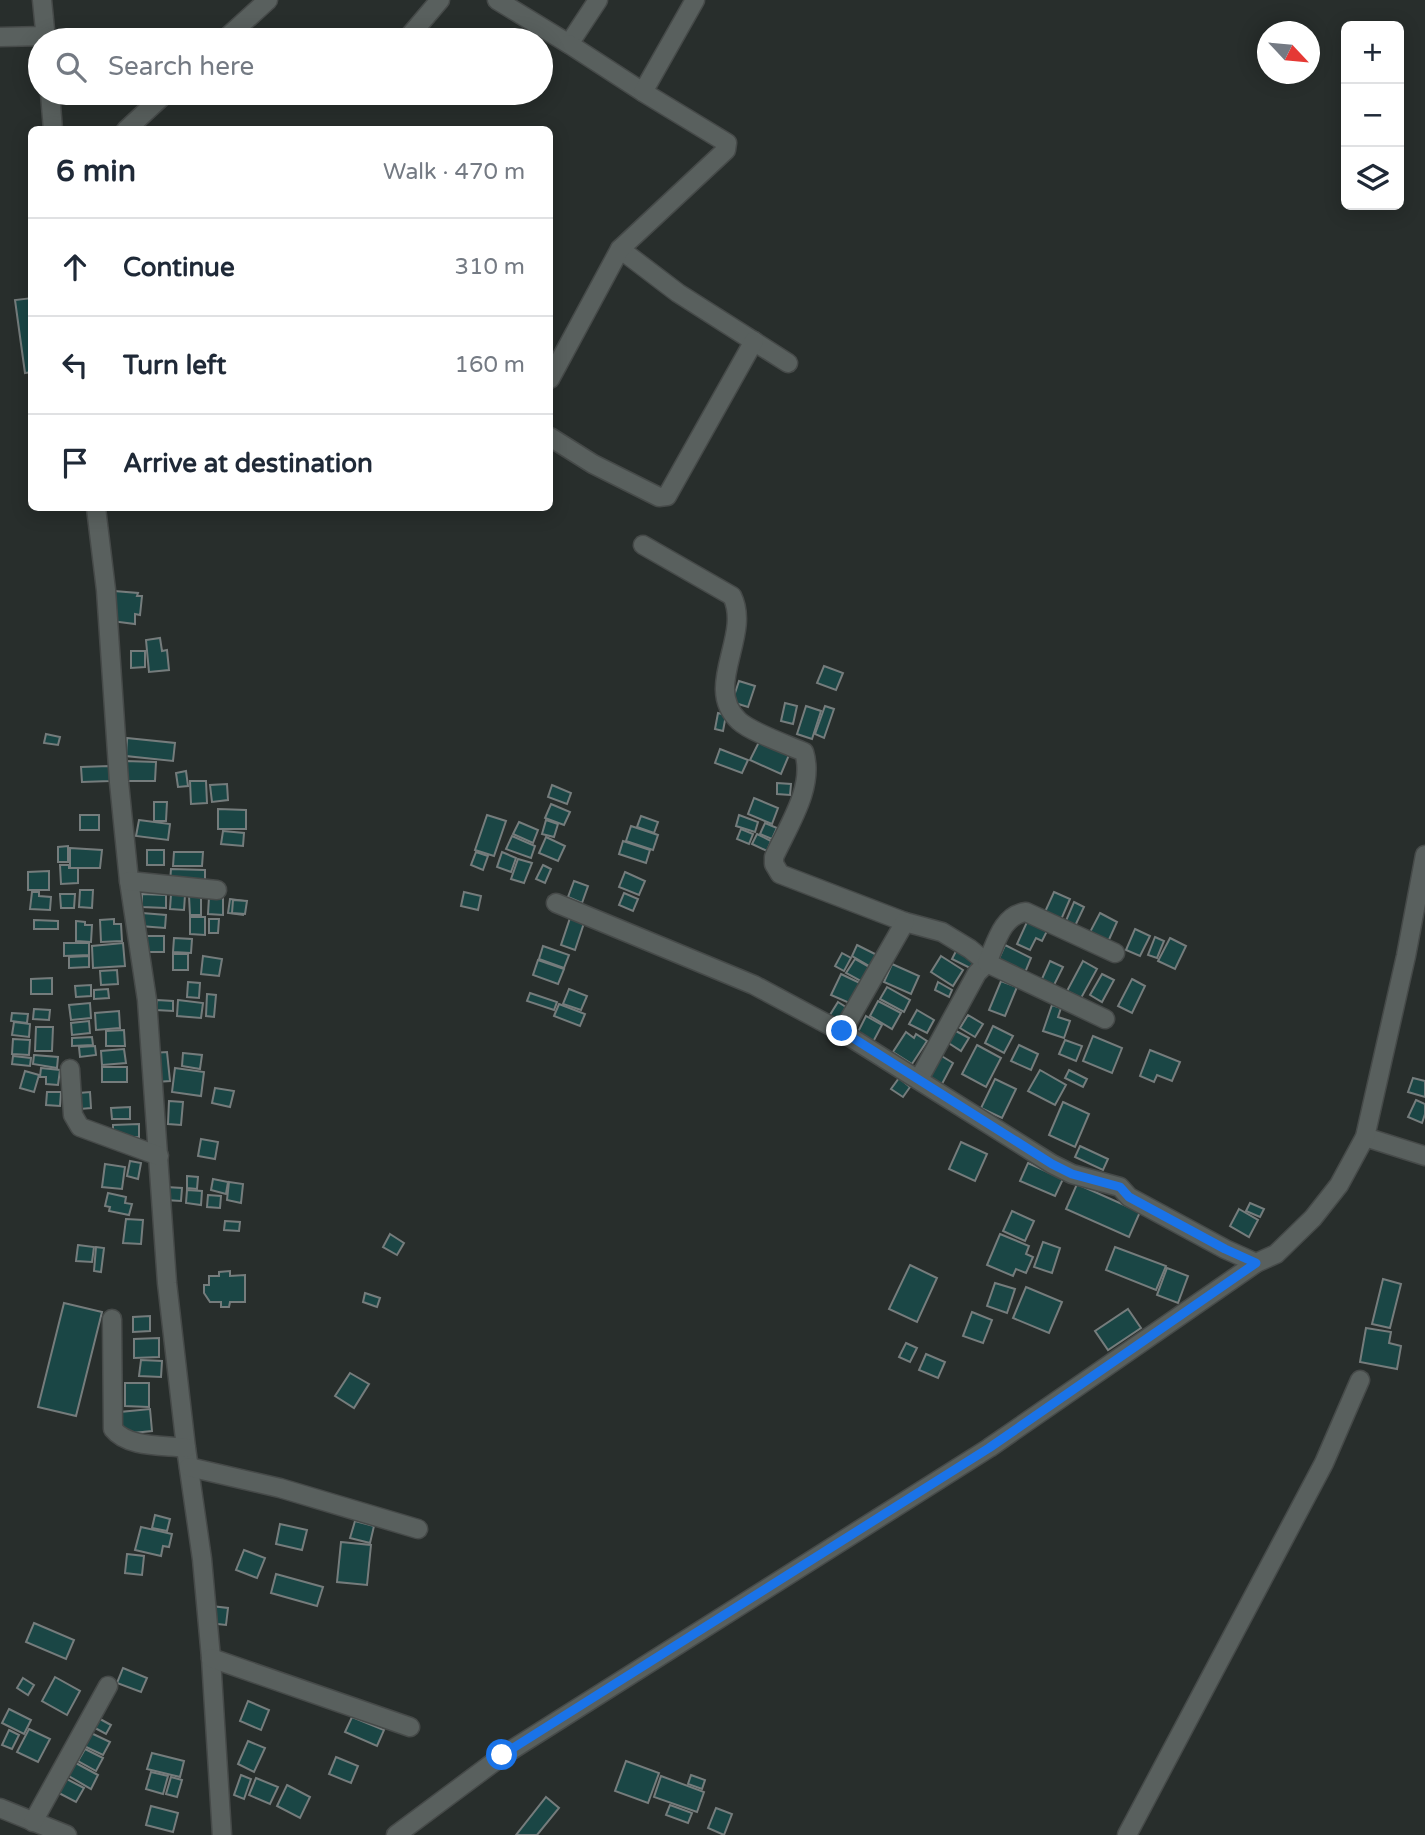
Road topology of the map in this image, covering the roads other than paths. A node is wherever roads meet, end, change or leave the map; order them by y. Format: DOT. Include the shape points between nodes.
graph roads {
  1 [pos="42,0"];
  2 [pos="268,0"];
  3 [pos="440,0"];
  4 [pos="497,0"];
  5 [pos="598,0"];
  6 [pos="695,0"];
  7 [pos="44,28"];
  8 [pos="237,28"];
  9 [pos="416,28"];
  10 [pos="543,28"];
  11 [pos="553,34"];
  12 [pos="0,37"];
  13 [pos="28,38"];
  14 [pos="569,44"];
  15 [pos="643,92"];
  16 [pos="51,105"];
  17 [pos="153,105"];
  18 [pos="53,126"];
  19 [pos="129,126"];
  20 [pos="620,249"];
  21 [pos="754,341"];
  22 [pos="788,363"];
  23 [pos="553,373"];
  24 [pos="553,439"];
  25 [pos="96,511"];
  26 [pos="643,545"];
  27 [pos="1425,855"];
  28 [pos="130,881"];
  29 [pos="218,890"];
  30 [pos="556,903"];
  31 [pos="905,922"];
  32 [pos="1115,953"];
  33 [pos="987,963"];
  34 [pos="1105,1019"];
  35 [pos="842,1031"];
  36 [pos="70,1069"];
  37 [pos="919,1079"];
  38 [pos="1365,1137"];
  39 [pos="159,1156"];
  40 [pos="1425,1156"];
  41 [pos="1256,1263"];
  42 [pos="112,1319"];
  43 [pos="1360,1380"];
  44 [pos="186,1448"];
  45 [pos="188,1467"];
  46 [pos="418,1529"];
  47 [pos="211,1658"];
  48 [pos="107,1686"];
  49 [pos="410,1727"];
  50 [pos="0,1808"];
  51 [pos="33,1822"];
  52 [pos="68,1835"];
  53 [pos="222,1835"];
  54 [pos="396,1835"];
  55 [pos="1127,1835"];
  1 -- 7 [label="street"];
  2 -- 8 [label="street"];
  3 -- 9 [label="street"];
  4 -- 10 [label="street"];
  5 -- 14 [label="street"];
  6 -- 15 [label="street"];
  11 -- 14 [label="street"];
  12 -- 13 [label="street"];
  14 -- 15 [label="street"];
  15 -- 20 [label="street" via="727,143 726,150"];
  16 -- 18 [label="street"];
  17 -- 19 [label="street"];
  20 -- 21 [label="street"];
  20 -- 23 [label="street"];
  21 -- 22 [label="street"];
  21 -- 24 [label="street" via="667,496 659,497 626,481"];
  25 -- 28 [label="street"];
  26 -- 31 [label="street" via="732,596 738,623 724,688 726,705 740,723 804,752 808,765 805,788 774,857 780,874"];
  27 -- 38 [label="street"];
  28 -- 29 [label="street"];
  28 -- 39 [label="street" via="147,1000"];
  30 -- 35 [label="street" via="754,985"];
  31 -- 33 [label="street" via="942,932"];
  31 -- 35 [label="street"];
  32 -- 33 [label="street" via="1026,912 1007,919"];
  33 -- 34 [label="street"];
  33 -- 37 [label="street" via="977,973"];
  35 -- 37 [label="street"];
  36 -- 39 [label="street" via="73,1115 80,1128"];
  37 -- 41 [label="street" via="1052,1164 1120,1187 1129,1197"];
  38 -- 40 [label="street"];
  38 -- 41 [label="street" via="1339,1185 1313,1218 1276,1254"];
  39 -- 44 [label="street" via="167,1283"];
  41 -- 54 [label="street" via="989,1448 502,1755"];
  42 -- 44 [label="street" via="114,1429 129,1441"];
  43 -- 55 [label="street" via="1324,1463"];
  44 -- 45 [label="street"];
  45 -- 46 [label="street"];
  45 -- 47 [label="street"];
  47 -- 49 [label="street"];
  47 -- 53 [label="street"];
  48 -- 51 [label="street"];
  50 -- 51 [label="street"];
  51 -- 52 [label="street"];
}
